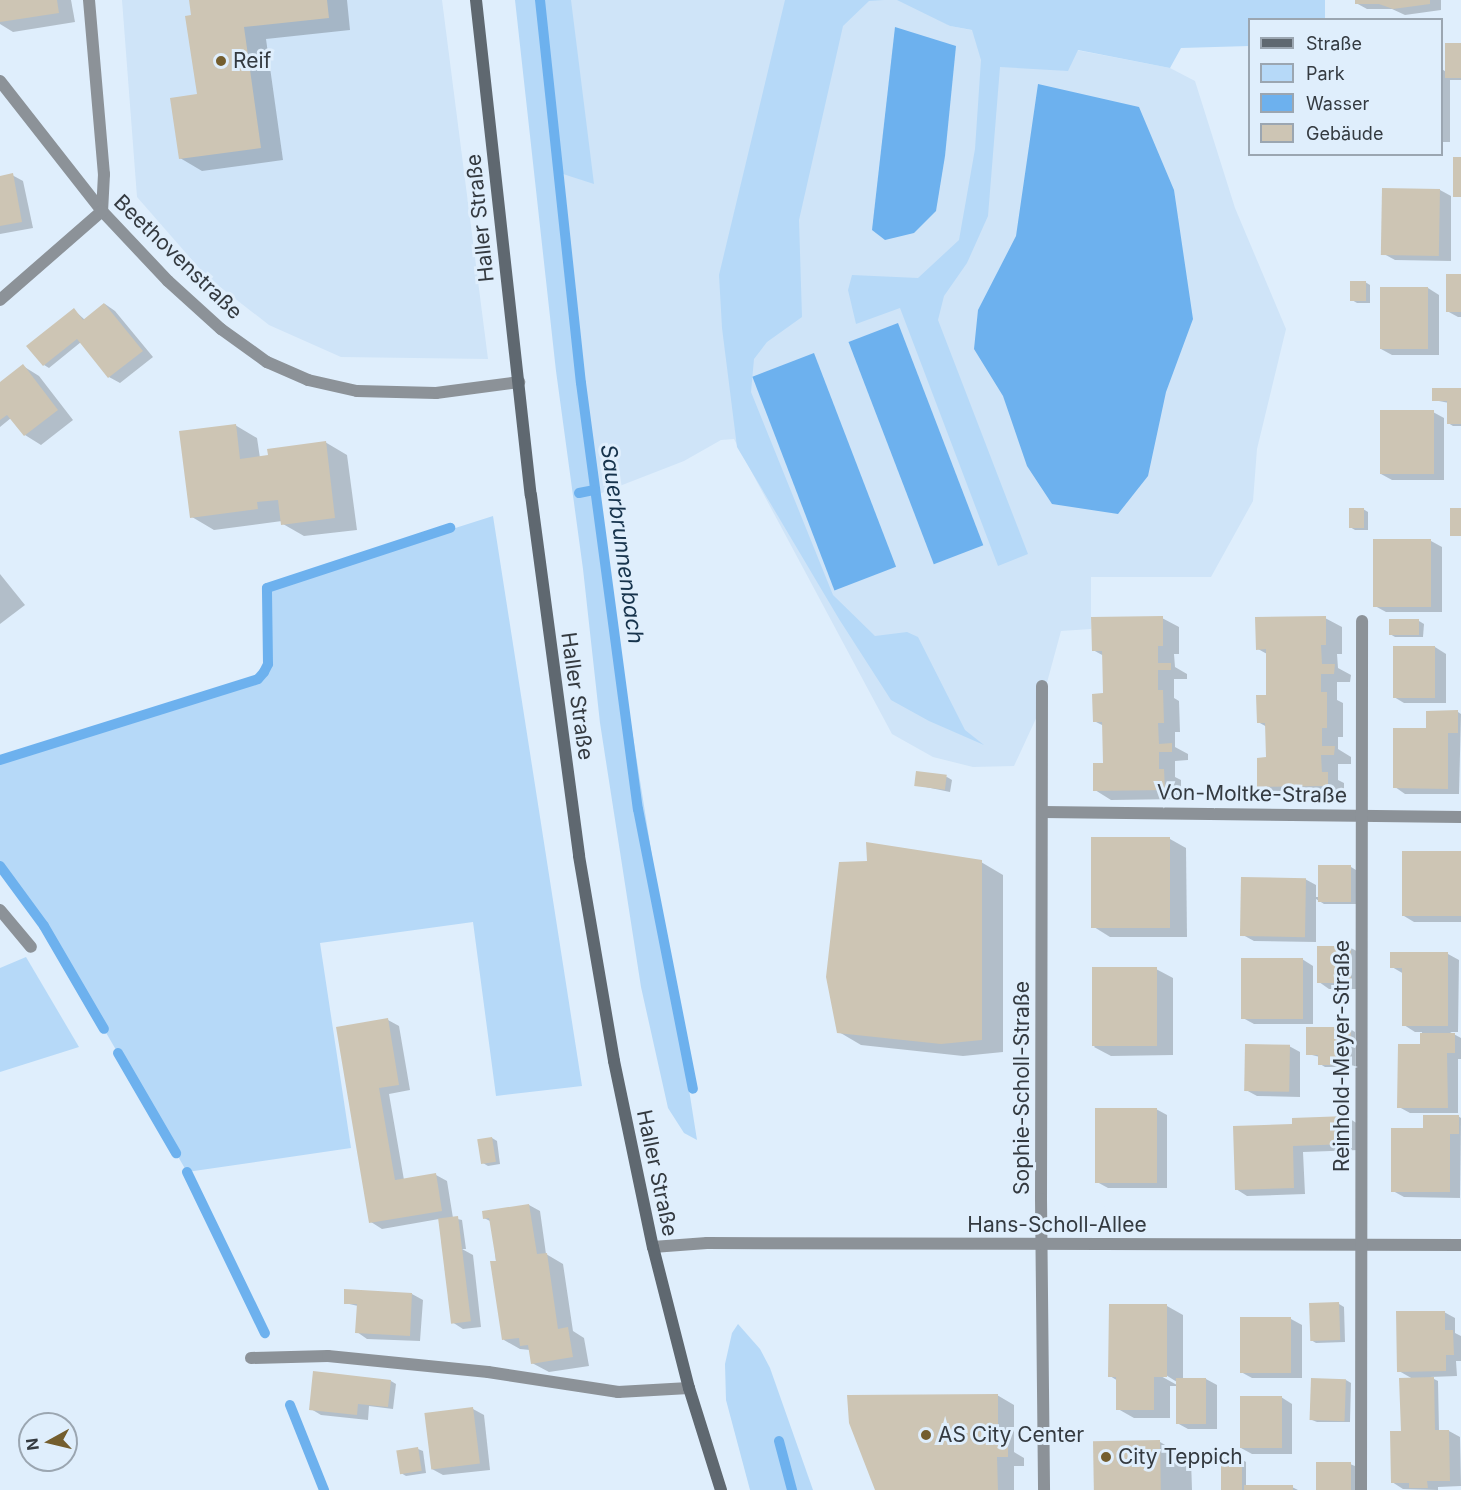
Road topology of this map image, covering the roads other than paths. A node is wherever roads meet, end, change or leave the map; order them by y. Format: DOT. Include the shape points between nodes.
graph roads {
  1 [pos="89,0"];
  2 [pos="477,0"];
  3 [pos="0,81"];
  4 [pos="102,211"];
  5 [pos="0,300"];
  6 [pos="519,382"];
  7 [pos="1362,621"];
  8 [pos="1042,686"];
  9 [pos="1043,812"];
  10 [pos="1362,815"];
  11 [pos="1461,817"];
  12 [pos="0,910"];
  13 [pos="32,947"];
  14 [pos="1042,1244"];
  15 [pos="1361,1245"];
  16 [pos="1461,1245"];
  17 [pos="653,1247"];
  18 [pos="251,1358"];
  19 [pos="689,1388"];
  20 [pos="721,1490"];
  21 [pos="1044,1490"];
  22 [pos="1361,1490"];
  1 -- 4 [label="street" via="104,174"];
  2 -- 6 [label="main road, Haller Straße"];
  3 -- 4 [label="street, Beethovenstraße"];
  4 -- 5 [label="street"];
  4 -- 6 [label="street, Beethovenstraße" via="168,281 221,329 267,362 308,380 357,391 402,393 436,393"];
  6 -- 17 [label="main road, Haller Straße" via="579,856 614,1061"];
  7 -- 10 [label="street, Reinhold-Meyer-Straße"];
  8 -- 9 [label="street, Sophie-Scholl-Straße"];
  9 -- 10 [label="street, Von-Moltke-Straße"];
  9 -- 14 [label="street, Sophie-Scholl-Straße"];
  10 -- 11 [label="street, Von-Moltke-Straße"];
  10 -- 15 [label="street, Reinhold-Meyer-Straße"];
  12 -- 13 [label="street"];
  14 -- 15 [label="street, Hans-Scholl-Allee"];
  14 -- 17 [label="street, Hans-Scholl-Allee"];
  14 -- 21 [label="street, Sophie-Scholl-Straße"];
  15 -- 16 [label="street, Hans-Scholl-Allee"];
  15 -- 22 [label="street, Reinhold-Meyer-Straße"];
  17 -- 19 [label="main road, Haller Straße"];
  18 -- 19 [label="street" via="328,1356 488,1372 618,1392"];
  19 -- 20 [label="main road, Haller Straße"];
}
